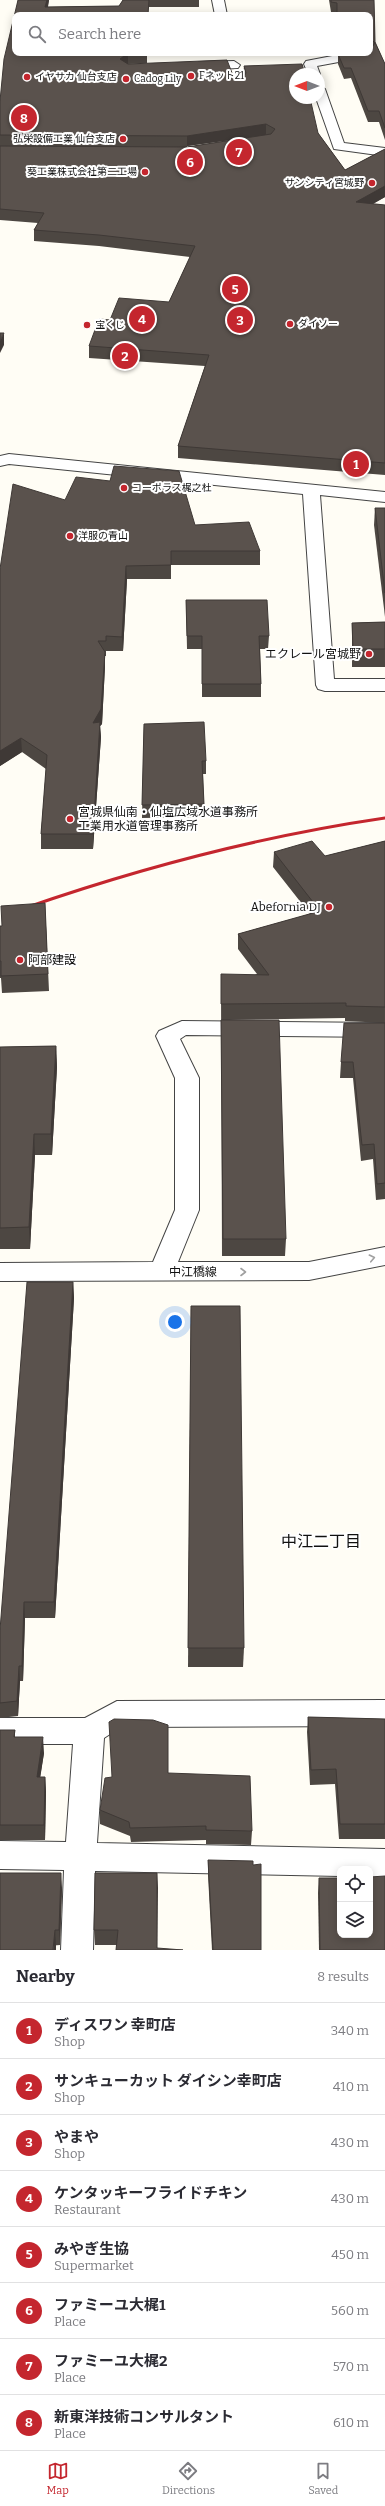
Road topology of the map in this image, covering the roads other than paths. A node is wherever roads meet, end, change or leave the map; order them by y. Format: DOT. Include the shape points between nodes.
graph roads {
  1 [pos="218,0"];
  2 [pos="220,12"];
  3 [pos="351,56"];
  4 [pos="232,59"];
  5 [pos="188,66"];
  6 [pos="312,68"];
  7 [pos="237,79"];
  8 [pos="324,104"];
  9 [pos="385,152"];
  10 [pos="0,462"];
  11 [pos="311,490"];
  12 [pos="385,497"];
  13 [pos="385,685"];
  14 [pos="385,1030"];
  15 [pos="385,1256"];
  16 [pos="0,1272"];
  17 [pos="162,1272"];
  18 [pos="385,1713"];
  19 [pos="0,1731"];
  20 [pos="89,1731"];
  21 [pos="0,1855"];
  22 [pos="80,1858"];
  23 [pos="385,1863"];
  24 [pos="77,1950"];
  1 -- 2 [label="street"];
  3 -- 6 [label="street" via="310,64"];
  4 -- 5 [label="street"];
  4 -- 7 [label="street"];
  8 -- 9 [label="street" via="339,146"];
  10 -- 11 [label="street" via="9,459"];
  11 -- 12 [label="street"];
  11 -- 13 [label="street" via="325,685"];
  14 -- 17 [label="street" via="182,1028 167,1036 187,1078 187,1210"];
  17 -- 15 [label="street, 中江橋線, one-way" via="309,1271"];
  16 -- 17 [label="street, 中江橋線"];
  18 -- 20 [label="street" via="117,1714"];
  19 -- 20 [label="street"];
  20 -- 22 [label="street"];
  21 -- 22 [label="street"];
  22 -- 23 [label="street"];
  22 -- 24 [label="street"];
}
